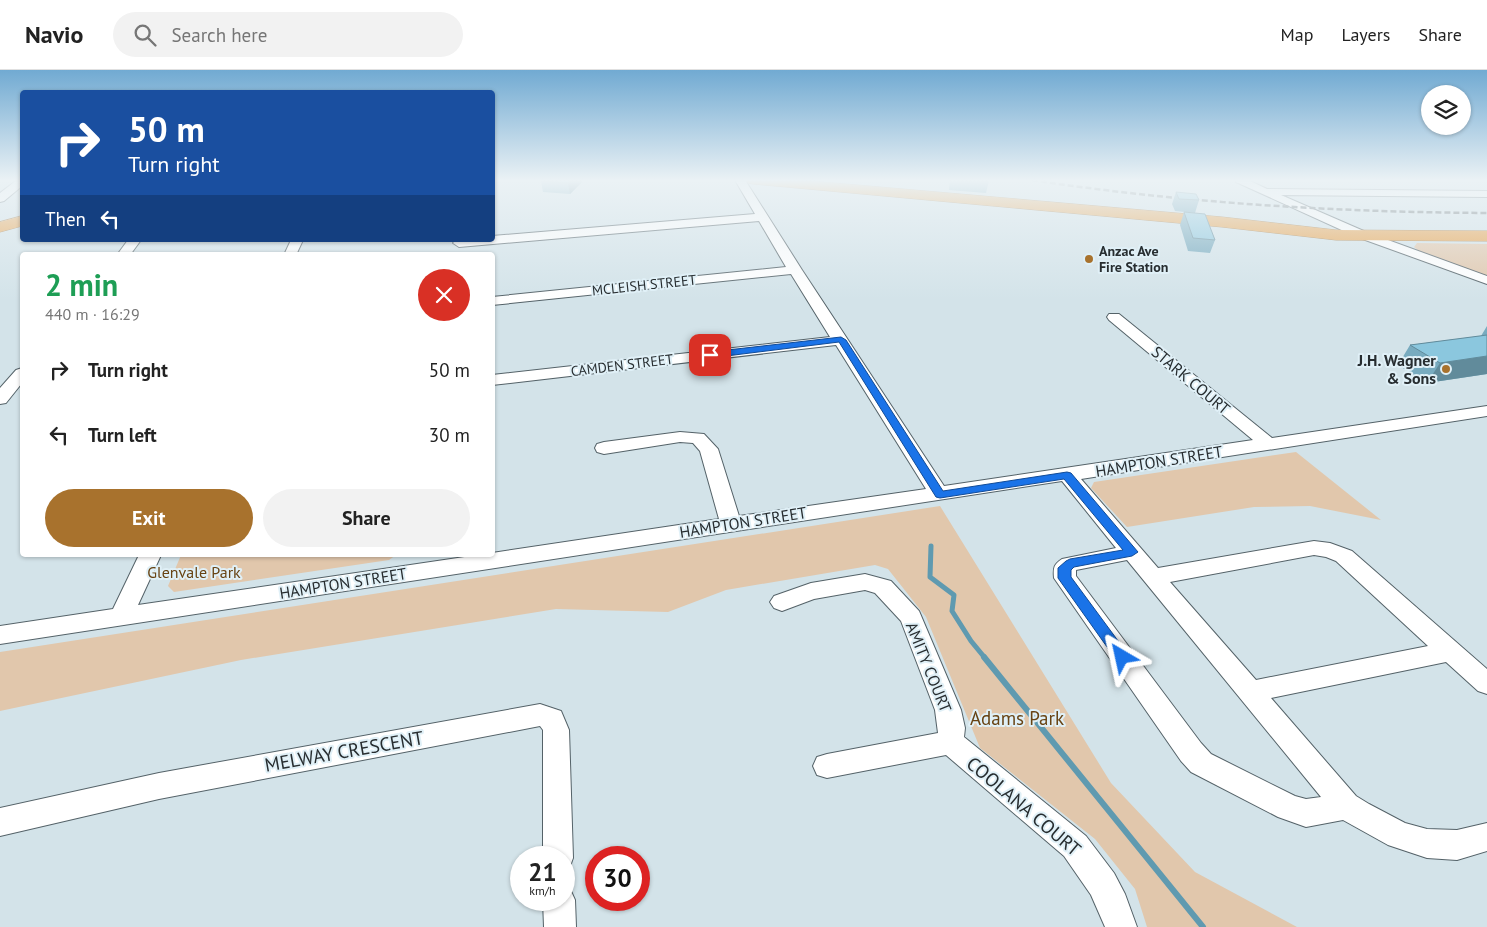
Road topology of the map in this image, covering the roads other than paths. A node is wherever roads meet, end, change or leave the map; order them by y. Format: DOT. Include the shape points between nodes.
graph roads {
  1 [pos="731,220"];
  2 [pos="764,220"];
  3 [pos="1200,220"];
  4 [pos="1306,220"];
  5 [pos="1321,220"];
  6 [pos="20,222"];
  7 [pos="1234,223"];
  8 [pos="1283,226"];
  9 [pos="0,227"];
  10 [pos="20,227"];
  11 [pos="0,232"];
  12 [pos="1350,233"];
  13 [pos="1464,236"];
  14 [pos="1487,236"];
  15 [pos="1421,237"];
  16 [pos="133,242"];
  17 [pos="459,246"];
  18 [pos="125,252"];
  19 [pos="1416,257"];
  20 [pos="795,270"];
  21 [pos="1487,280"];
  22 [pos="495,301"];
  23 [pos="1114,317"];
  24 [pos="841,340"];
  25 [pos="20,375"];
  26 [pos="495,380"];
  27 [pos="0,400"];
  28 [pos="1487,410"];
  29 [pos="1267,443"];
  30 [pos="604,448"];
  31 [pos="1067,475"];
  32 [pos="940,495"];
  33 [pos="731,524"];
  34 [pos="1132,552"];
  35 [pos="495,554"];
  36 [pos="149,557"];
  37 [pos="475,557"];
  38 [pos="428,563"];
  39 [pos="1153,578"];
  40 [pos="782,602"];
  41 [pos="121,617"];
  42 [pos="0,635"];
  43 [pos="1450,650"];
  44 [pos="1487,684"];
  45 [pos="1250,692"];
  46 [pos="950,742"];
  47 [pos="827,766"];
  48 [pos="1346,806"];
  49 [pos="0,822"];
  50 [pos="1487,837"];
  51 [pos="558,846"];
  52 [pos="559,911"];
  53 [pos="560,927"];
  54 [pos="1121,927"];
  1 -- 17 [label="street"];
  2 -- 20 [label="street"];
  3 -- 7 [label="highway"];
  4 -- 8 [label="highway" via="1306,223"];
  5 -- 12 [label="street"];
  6 -- 9 [label="highway"];
  7 -- 8 [label="highway"];
  7 -- 12 [label="highway"];
  8 -- 12 [label="highway"];
  10 -- 11 [label="highway"];
  12 -- 13 [label="highway"];
  12 -- 15 [label="highway"];
  12 -- 19 [label="street"];
  13 -- 14 [label="highway"];
  13 -- 15 [label="highway"];
  15 -- 19 [label="highway" via="1401,245"];
  16 -- 18 [label="street"];
  19 -- 21 [label="street"];
  20 -- 22 [label="street, MCLEISH STREET"];
  20 -- 24 [label="street"];
  23 -- 29 [label="street, STARK COURT"];
  24 -- 26 [label="street, CAMDEN STREET"];
  24 -- 32 [label="street"];
  25 -- 27 [label="street"];
  28 -- 29 [label="street, HAMPTON STREET"];
  29 -- 31 [label="street, HAMPTON STREET"];
  30 -- 33 [label="street" via="680,437 698,438 709,449"];
  31 -- 32 [label="street, HAMPTON STREET"];
  31 -- 34 [label="street"];
  32 -- 33 [label="street, HAMPTON STREET"];
  33 -- 35 [label="street, HAMPTON STREET"];
  34 -- 39 [label="street"];
  34 -- 48 [label="street" via="1070,564 1064,568 1065,578 1201,764 1306,813"];
  36 -- 41 [label="street"];
  37 -- 38 [label="street, HAMPTON STREET"];
  38 -- 41 [label="street, HAMPTON STREET"];
  39 -- 43 [label="street" via="1314,548 1330,550 1344,556"];
  39 -- 45 [label="street"];
  40 -- 46 [label="street, AMITY COURT" via="811,590 865,582 883,587 911,618 948,710 952,728"];
  41 -- 42 [label="street, HAMPTON STREET"];
  43 -- 44 [label="street"];
  43 -- 45 [label="street"];
  45 -- 48 [label="street"];
  46 -- 47 [label="street"];
  46 -- 54 [label="street, COOLANA COURT" via="1075,846 1088,861 1112,903"];
  48 -- 50 [label="street" via="1404,838 1430,844 1458,845"];
  49 -- 51 [label="street, MELWAY CRESCENT" via="159,786 540,715 552,719 556,730"];
  52 -- 53 [label="street"];
}
